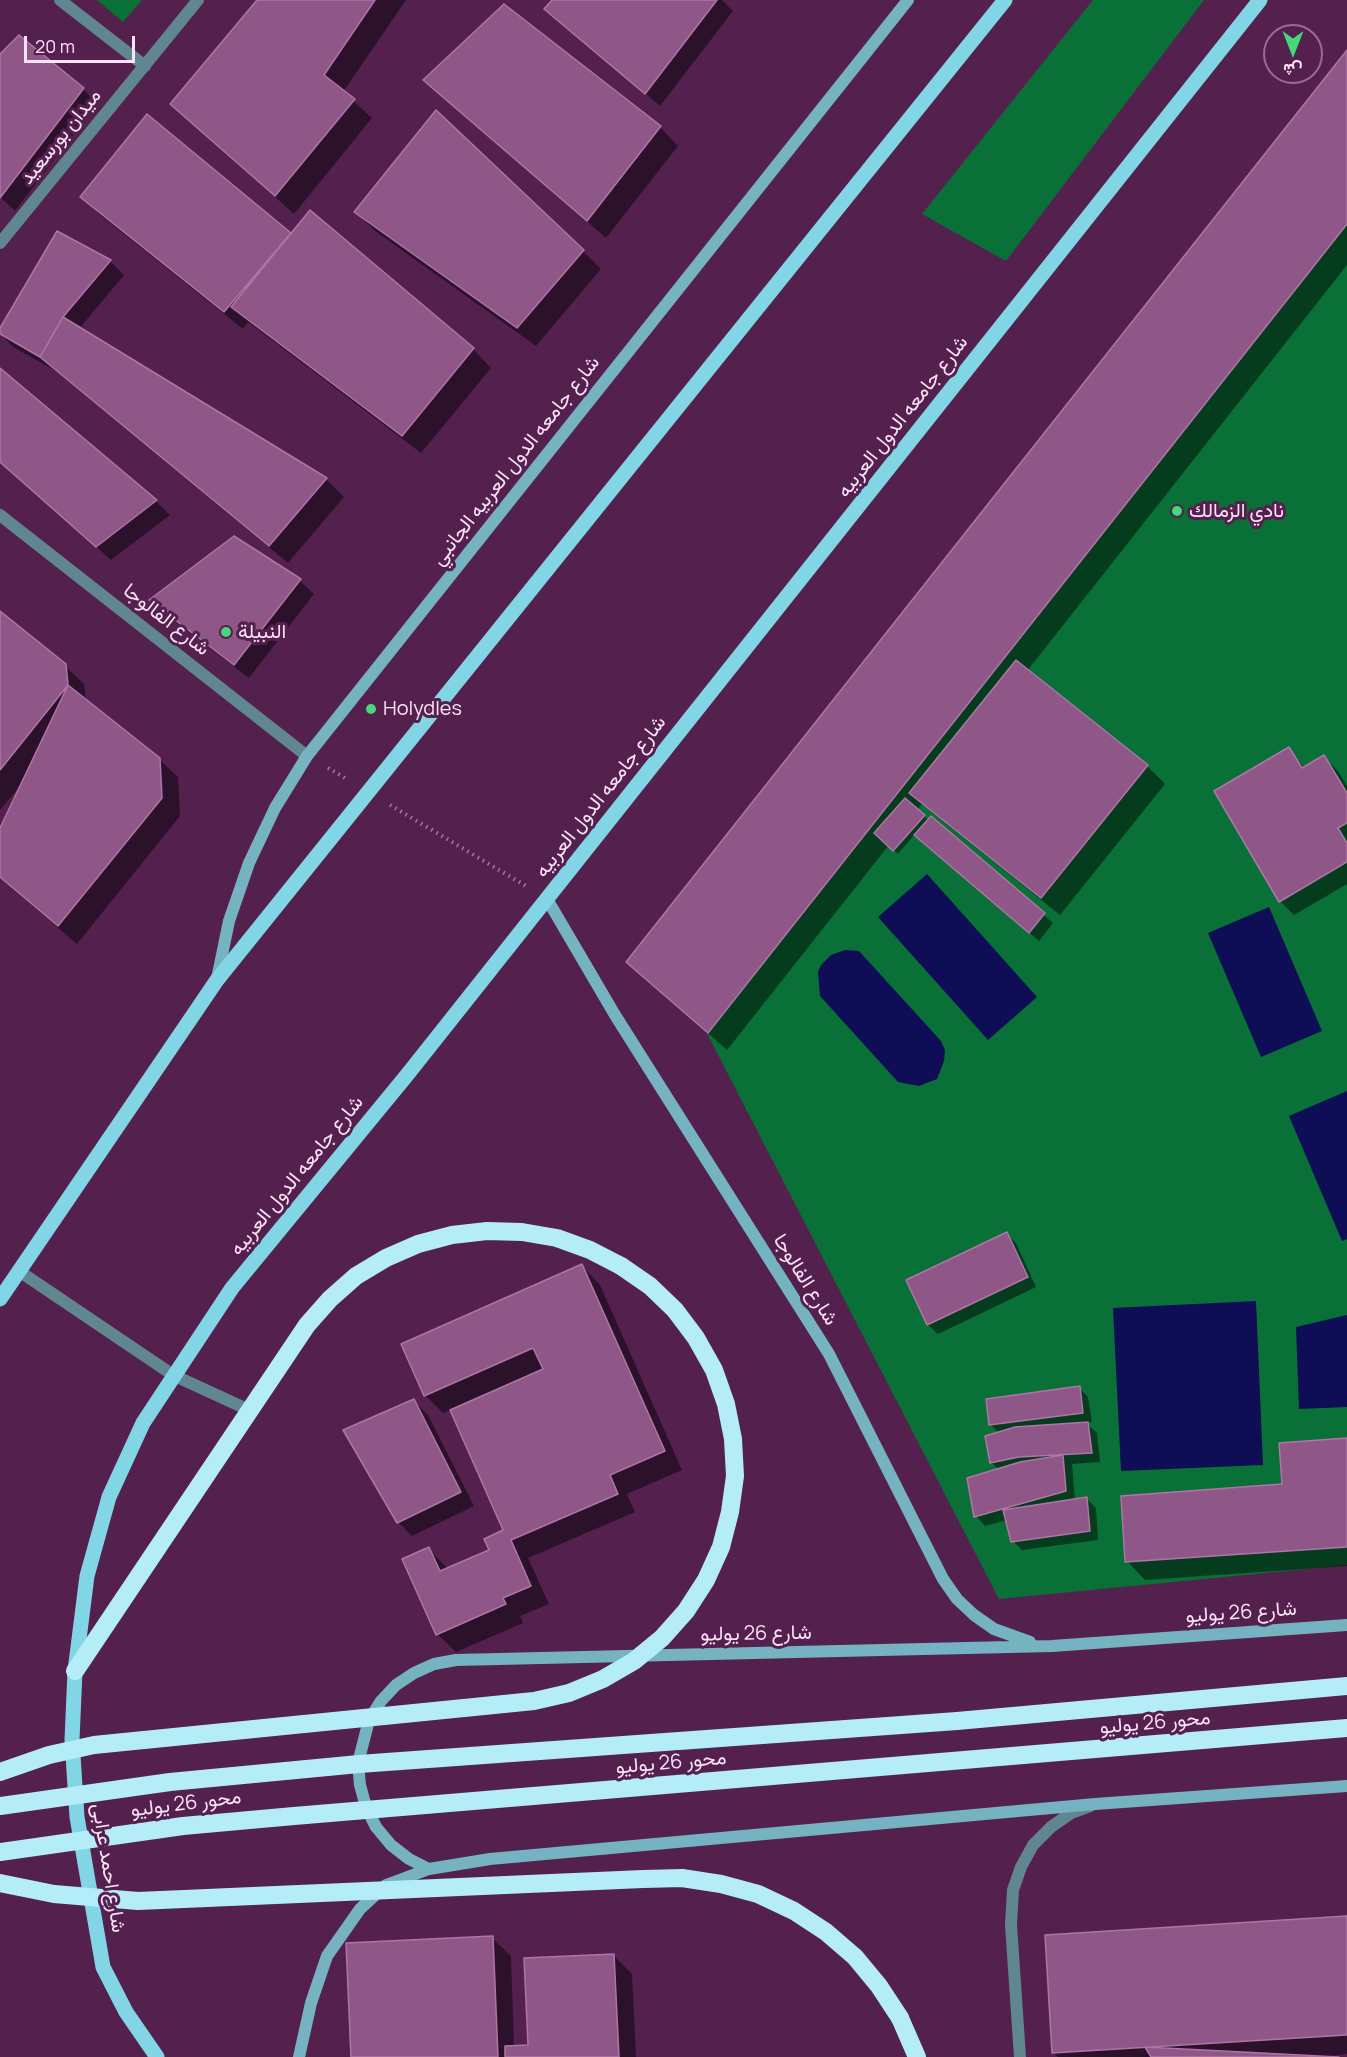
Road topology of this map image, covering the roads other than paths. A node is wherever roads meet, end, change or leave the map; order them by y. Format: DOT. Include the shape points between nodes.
graph roads {
  1 [pos="60,0"];
  2 [pos="198,0"];
  3 [pos="908,0"];
  4 [pos="1005,0"];
  5 [pos="1260,0"];
  6 [pos="145,66"];
  7 [pos="0,243"];
  8 [pos="0,515"];
  9 [pos="307,756"];
  10 [pos="547,899"];
  11 [pos="217,980"];
  12 [pos="19,1270"];
  13 [pos="0,1299"];
  14 [pos="173,1375"];
  15 [pos="249,1410"];
  16 [pos="1347,1624"];
  17 [pos="1052,1646"];
  18 [pos="75,1671"];
  19 [pos="1347,1686"];
  20 [pos="1347,1728"];
  21 [pos="0,1772"];
  22 [pos="1347,1786"];
  23 [pos="1095,1804"];
  24 [pos="0,1806"];
  25 [pos="0,1852"];
  26 [pos="429,1869"];
  27 [pos="0,1883"];
  28 [pos="157,2057"];
  29 [pos="299,2057"];
  30 [pos="917,2057"];
  31 [pos="1020,2057"];
  1 -- 6 [label="street"];
  2 -- 6 [label="street, ميدان بورسعيد"];
  3 -- 9 [label="main road, شارع جامعه الدول العربيه الجانبي"];
  4 -- 11 [label="main road"];
  5 -- 10 [label="main road, شارع جامعه الدول العربيه"];
  6 -- 7 [label="street, ميدان بورسعيد"];
  8 -- 9 [label="street, شارع الفالوجا"];
  9 -- 11 [label="main road, شارع جامعه الدول العربيه الجانبي" via="275,808 249,863 230,921"];
  10 -- 14 [label="main road, شارع جامعه الدول العربيه" via="232,1288"];
  10 -- 17 [label="main road, شارع الفالوجا" via="615,1015 828,1354 943,1579 957,1599 994,1629 1016,1639"];
  11 -- 12 [label="main road"];
  12 -- 13 [label="main road"];
  12 -- 14 [label="street"];
  14 -- 15 [label="street"];
  14 -- 18 [label="main road, شارع جامعه الدول العربيه" via="142,1423 109,1497 87,1576"];
  15 -- 18 [label="highway"];
  15 -- 21 [label="highway, bridge" via="307,1325 330,1299 356,1276 386,1258 452,1235 487,1231 557,1238 621,1266 658,1294 696,1338 717,1378 733,1439 735,1476 730,1512 721,1547 706,1580 662,1638 603,1679 569,1693 534,1701 94,1745"];
  16 -- 17 [label="main road, شارع 26 يوليو"];
  17 -- 26 [label="main road, شارع 26 يوليو" via="456,1660 434,1665 396,1685 381,1701 369,1720 358,1762 366,1807 376,1827 391,1845"];
  18 -- 28 [label="main road, شارع احمد عرابى" via="72,1740 77,1817 103,1967 126,2012"];
  19 -- 24 [label="highway, محور 26 يوليو, bridge" via="957,1721 359,1764 170,1782"];
  20 -- 25 [label="highway, محور 26 يوليو, bridge" via="183,1826"];
  22 -- 23 [label="main road"];
  23 -- 26 [label="main road" via="490,1859"];
  23 -- 31 [label="street" via="1071,1813 1039,1839 1021,1867 1013,1890 1011,1925"];
  26 -- 29 [label="main road" via="386,1885 360,1909 327,1956"];
  27 -- 30 [label="highway, bridge" via="54,1894 138,1901 643,1879 682,1878 721,1884 758,1894 794,1911 855,1957 900,2018"];
}
